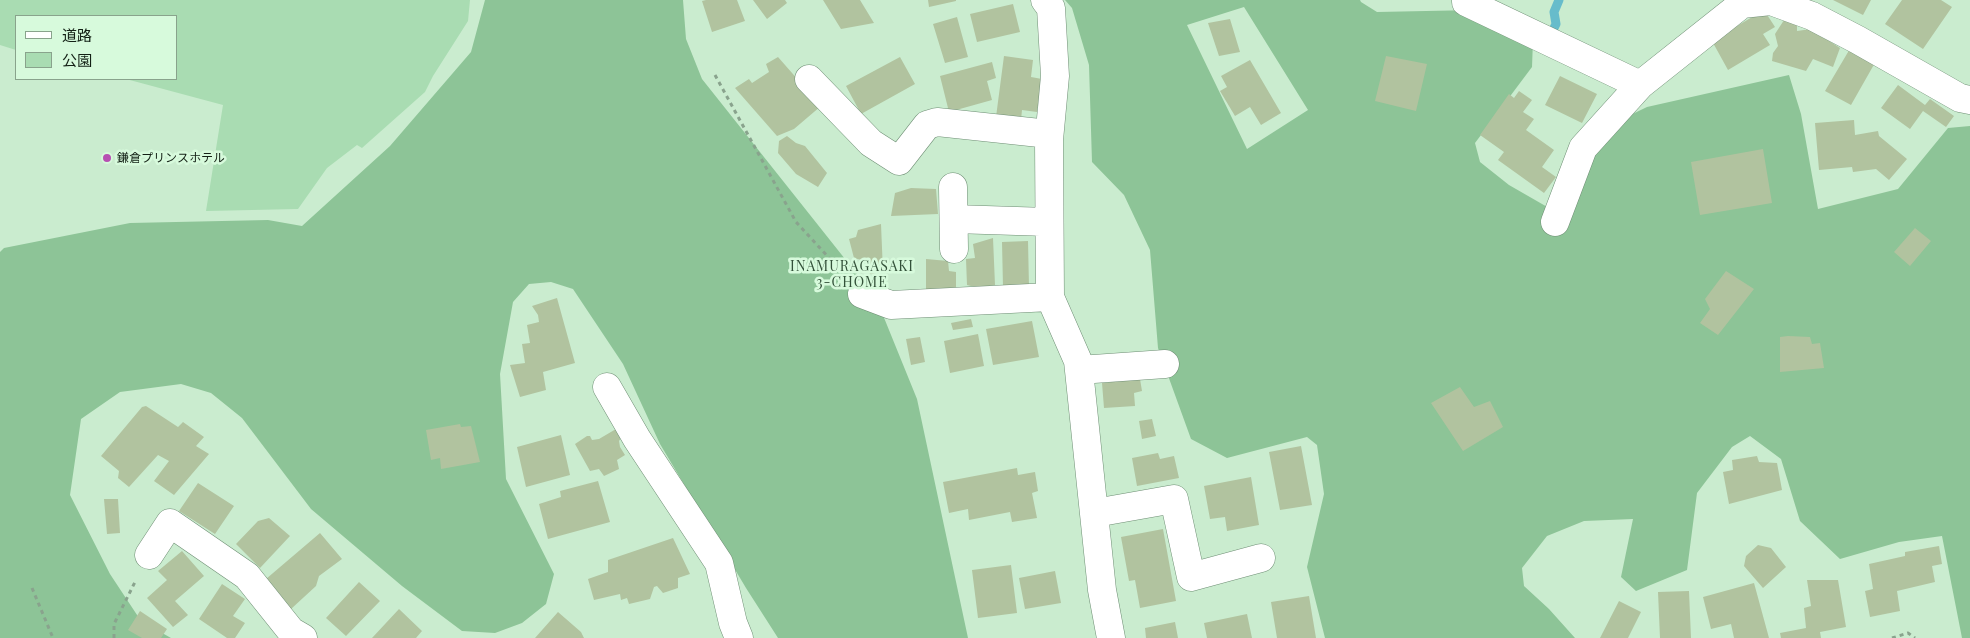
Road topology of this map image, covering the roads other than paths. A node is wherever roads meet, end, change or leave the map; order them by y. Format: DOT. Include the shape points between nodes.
graph roads {
  1 [pos="1045,0"];
  2 [pos="1466,0"];
  3 [pos="1741,2"];
  4 [pos="809,79"];
  5 [pos="1640,86"];
  6 [pos="1970,100"];
  7 [pos="1049,134"];
  8 [pos="953,186"];
  9 [pos="954,219"];
  10 [pos="1048,222"];
  11 [pos="1555,222"];
  12 [pos="954,249"];
  13 [pos="862,294"];
  14 [pos="1050,297"];
  15 [pos="1165,364"];
  16 [pos="1079,370"];
  17 [pos="607,388"];
  18 [pos="1095,513"];
  19 [pos="148,554"];
  20 [pos="1261,558"];
  21 [pos="303,638"];
  22 [pos="739,638"];
  23 [pos="1111,638"];
  1 -- 7 [label="street" via="1050,8 1056,76"];
  2 -- 5 [label="street"];
  3 -- 5 [label="street"];
  3 -- 6 [label="street" via="1771,1 1812,16 1960,98"];
  4 -- 7 [label="street" via="870,143 899,161 927,125 937,122"];
  5 -- 11 [label="street" via="1583,148"];
  7 -- 10 [label="street"];
  8 -- 9 [label="street"];
  9 -- 10 [label="street"];
  9 -- 12 [label="street"];
  10 -- 14 [label="street"];
  13 -- 14 [label="street" via="891,305"];
  14 -- 16 [label="street"];
  15 -- 16 [label="street"];
  16 -- 18 [label="street"];
  17 -- 22 [label="street" via="719,562"];
  18 -- 20 [label="street" via="1174,499 1191,577"];
  18 -- 23 [label="street" via="1102,590"];
  19 -- 21 [label="street" via="170,523 247,576 291,631"];
}
